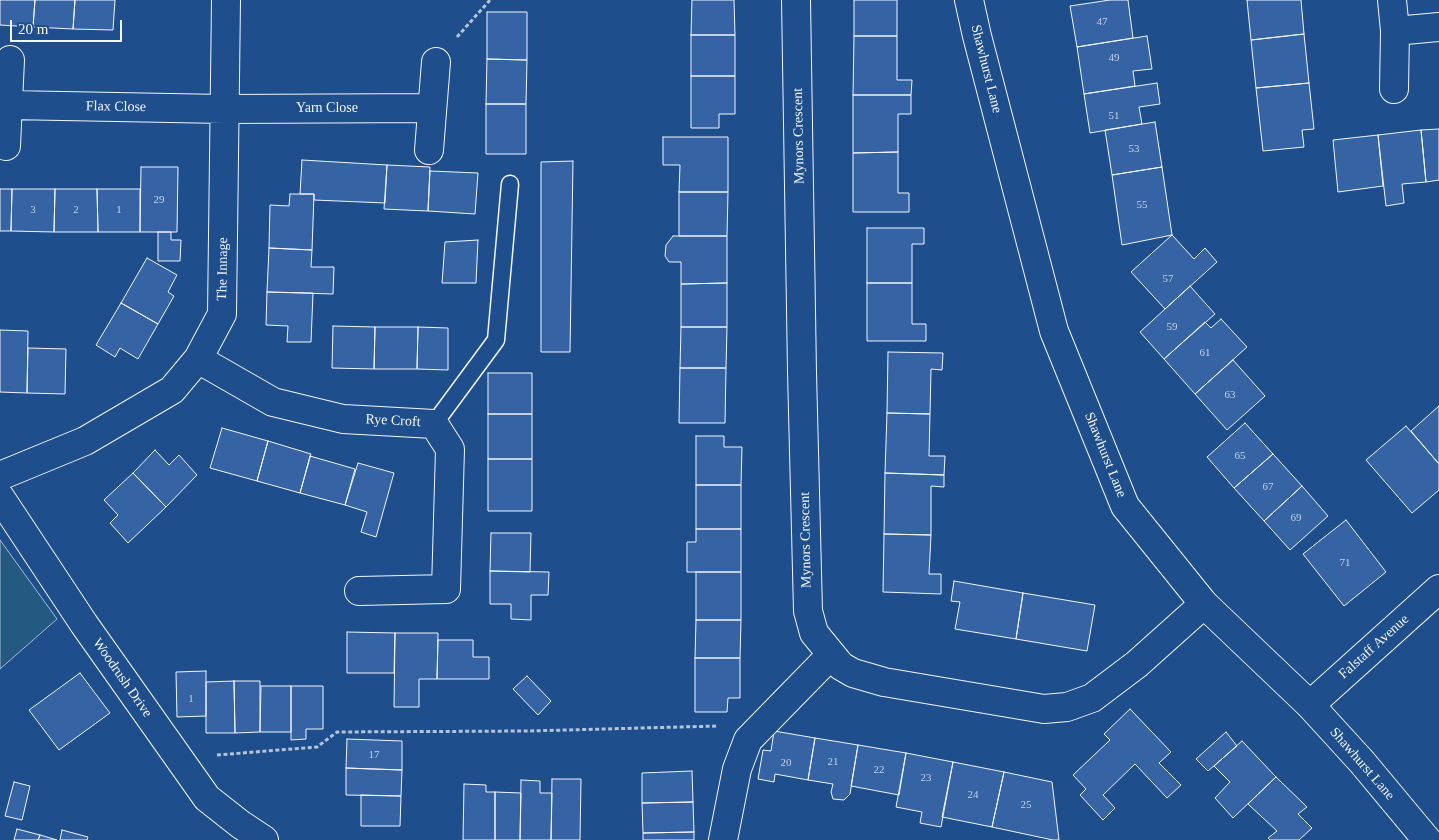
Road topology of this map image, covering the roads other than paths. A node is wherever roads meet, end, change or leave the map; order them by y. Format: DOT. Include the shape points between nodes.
graph roads {
  1 [pos="226,0"];
  2 [pos="796,0"];
  3 [pos="970,0"];
  4 [pos="1392,0"];
  5 [pos="1439,27"];
  6 [pos="1395,31"];
  7 [pos="10,60"];
  8 [pos="436,62"];
  9 [pos="1394,89"];
  10 [pos="8,104"];
  11 [pos="431,108"];
  12 [pos="224,109"];
  13 [pos="6,146"];
  14 [pos="429,150"];
  15 [pos="510,184"];
  16 [pos="198,359"];
  17 [pos="434,424"];
  18 [pos="0,476"];
  19 [pos="0,497"];
  20 [pos="1439,589"];
  21 [pos="359,590"];
  22 [pos="1204,604"];
  23 [pos="831,655"];
  24 [pos="1310,705"];
  25 [pos="264,840"];
  26 [pos="723,840"];
  27 [pos="1427,840"];
  1 -- 12 [label="street, The Innage"];
  2 -- 23 [label="street, Mynors Crescent" via="808,611 814,634"];
  3 -- 22 [label="street, Shawhurst Lane" via="1054,331 1125,506"];
  4 -- 6 [label="street"];
  5 -- 6 [label="street"];
  6 -- 9 [label="street"];
  7 -- 10 [label="street"];
  8 -- 11 [label="street"];
  10 -- 12 [label="street, Flax Close"];
  10 -- 13 [label="street"];
  11 -- 12 [label="street, Yarn Close"];
  11 -- 14 [label="street"];
  12 -- 16 [label="street, The Innage" via="222,314"];
  15 -- 17 [label="lane" via="496,340"];
  16 -- 17 [label="street, Rye Croft" via="273,402 343,419"];
  16 -- 18 [label="street, The Innage" via="172,390 85,441"];
  17 -- 21 [label="street, Rye Croft" via="450,448 446,589"];
  19 -- 25 [label="street, Woodrush Drive" via="84,624 207,798"];
  20 -- 24 [label="street, Falstaff Avenue"];
  22 -- 23 [label="street, Mynors Crescent" via="1137,664 1092,698 1067,707 1044,709 884,682 853,673"];
  22 -- 24 [label="street, Shawhurst Lane"];
  23 -- 26 [label="street" via="748,740 737,769"];
  24 -- 27 [label="street, Shawhurst Lane"];
}
